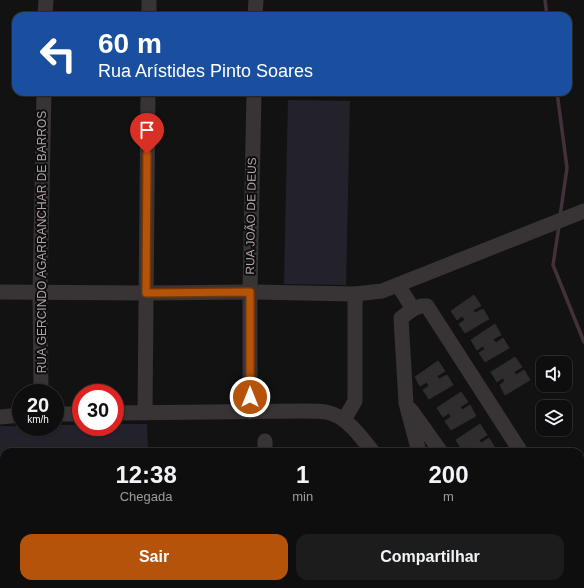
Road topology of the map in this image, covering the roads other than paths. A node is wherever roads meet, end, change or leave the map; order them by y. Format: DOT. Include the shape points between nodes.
graph roads {
  1 [pos="46,0"];
  2 [pos="149,0"];
  3 [pos="256,0"];
  4 [pos="45,12"];
  5 [pos="149,12"];
  6 [pos="255,12"];
  7 [pos="44,96"];
  8 [pos="148,96"];
  9 [pos="254,96"];
  10 [pos="578,213"];
  11 [pos="398,285"];
  12 [pos="0,292"];
  13 [pos="40,292"];
  14 [pos="250,292"];
  15 [pos="146,293"];
  16 [pos="355,294"];
  17 [pos="413,309"];
  18 [pos="42,384"];
  19 [pos="406,403"];
  20 [pos="250,412"];
  21 [pos="145,413"];
  22 [pos="124,414"];
  23 [pos="12,416"];
  24 [pos="0,417"];
  25 [pos="344,420"];
  26 [pos="370,448"];
  27 [pos="417,448"];
  28 [pos="438,448"];
  29 [pos="518,448"];
  1 -- 4 [label="street"];
  2 -- 5 [label="street"];
  3 -- 6 [label="street"];
  7 -- 13 [label="street, RUA GERCINDO AGARRANCHAR DE BARROS"];
  8 -- 15 [label="street"];
  9 -- 14 [label="street, RUA JOÃO DE DEUS"];
  10 -- 11 [label="street"];
  11 -- 16 [label="street" via="382,291"];
  11 -- 17 [label="street"];
  12 -- 13 [label="street"];
  13 -- 15 [label="street"];
  13 -- 18 [label="street, RUA GERCINDO AGARRANCHAR DE BARROS"];
  14 -- 15 [label="street"];
  14 -- 16 [label="street"];
  14 -- 20 [label="street, RUA JOÃO DE DEUS"];
  15 -- 21 [label="street"];
  16 -- 25 [label="street" via="355,401"];
  17 -- 19 [label="street" via="401,318"];
  17 -- 29 [label="street" via="427,306"];
  19 -- 27 [label="street"];
  19 -- 28 [label="street"];
  20 -- 21 [label="street"];
  20 -- 25 [label="street" via="325,412"];
  21 -- 22 [label="street"];
  23 -- 24 [label="street"];
  25 -- 26 [label="street"];
}
